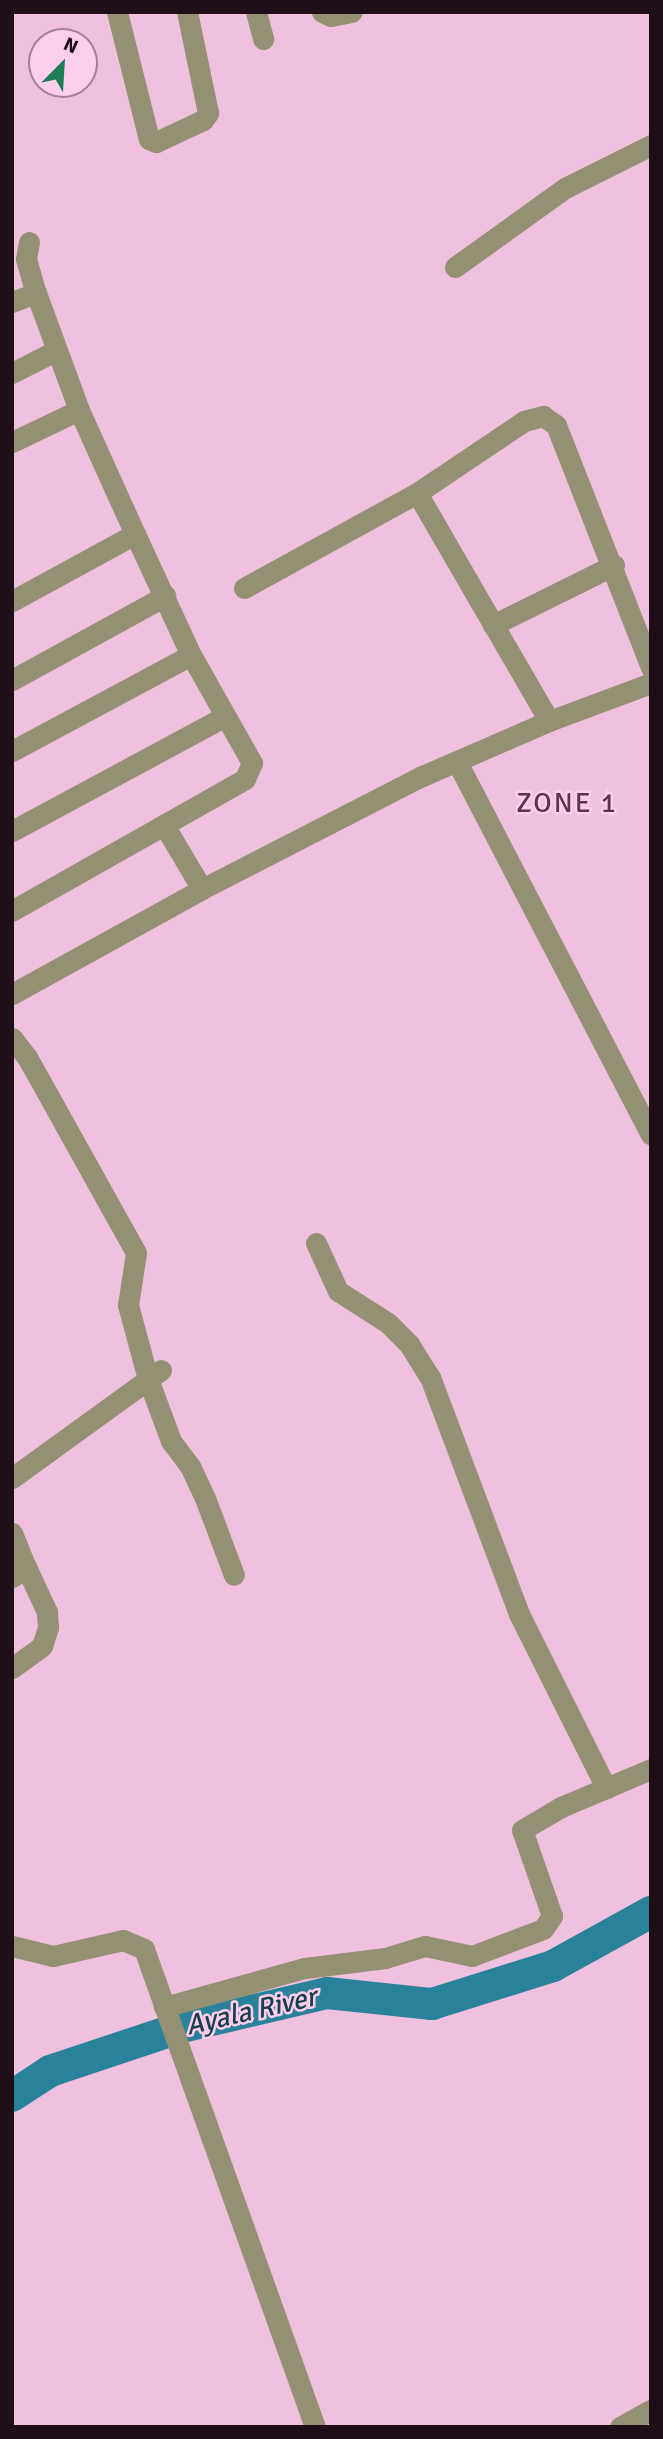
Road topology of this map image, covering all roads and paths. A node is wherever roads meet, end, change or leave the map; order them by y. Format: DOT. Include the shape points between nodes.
graph roads {
  1 [pos="117,12"];
  2 [pos="187,12"];
  3 [pos="256,12"];
  4 [pos="322,12"];
  5 [pos="352,12"];
  6 [pos="263,39"];
  7 [pos="651,145"];
  8 [pos="29,242"];
  9 [pos="455,267"];
  10 [pos="36,293"];
  11 [pos="12,302"];
  12 [pos="55,351"];
  13 [pos="12,373"];
  14 [pos="79,410"];
  15 [pos="12,442"];
  16 [pos="417,492"];
  17 [pos="135,534"];
  18 [pos="614,565"];
  19 [pos="244,587"];
  20 [pos="165,596"];
  21 [pos="12,601"];
  22 [pos="493,625"];
  23 [pos="191,655"];
  24 [pos="651,668"];
  25 [pos="12,680"];
  26 [pos="651,683"];
  27 [pos="224,717"];
  28 [pos="549,721"];
  29 [pos="12,751"];
  30 [pos="457,762"];
  31 [pos="164,825"];
  32 [pos="12,831"];
  33 [pos="202,889"];
  34 [pos="12,911"];
  35 [pos="12,994"];
  36 [pos="12,1038"];
  37 [pos="651,1135"];
  38 [pos="317,1243"];
  39 [pos="154,1374"];
  40 [pos="12,1478"];
  41 [pos="12,1533"];
  42 [pos="19,1572"];
  43 [pos="234,1575"];
  44 [pos="12,1668"];
  45 [pos="651,1769"];
  46 [pos="606,1788"];
  47 [pos="12,1946"];
  48 [pos="165,2011"];
  49 [pos="651,2410"];
  50 [pos="314,2427"];
  51 [pos="620,2427"];
  1 -- 2 [label="street" via="149,139 156,142 203,120 208,113"];
  3 -- 6 [label="street"];
  4 -- 5 [label="street" via="331,16"];
  7 -- 9 [label="street" via="565,188"];
  8 -- 10 [label="street" via="26,258"];
  10 -- 11 [label="street"];
  10 -- 12 [label="street"];
  12 -- 13 [label="street"];
  12 -- 14 [label="street"];
  14 -- 15 [label="street"];
  14 -- 17 [label="street"];
  16 -- 18 [label="street" via="524,421 550,419"];
  16 -- 19 [label="street"];
  16 -- 22 [label="street"];
  17 -- 20 [label="street"];
  17 -- 21 [label="street"];
  18 -- 22 [label="street"];
  18 -- 24 [label="street"];
  20 -- 23 [label="street"];
  20 -- 25 [label="street"];
  22 -- 28 [label="street"];
  23 -- 27 [label="street"];
  23 -- 29 [label="street"];
  26 -- 28 [label="street"];
  27 -- 31 [label="street" via="252,763 249,775"];
  27 -- 32 [label="street"];
  28 -- 30 [label="street"];
  30 -- 33 [label="street" via="334,819"];
  30 -- 37 [label="street"];
  31 -- 33 [label="street"];
  31 -- 34 [label="street"];
  33 -- 35 [label="street"];
  36 -- 39 [label="street" via="27,1056 136,1253 128,1305"];
  38 -- 46 [label="street" via="338,1291 388,1323 409,1343 430,1377 519,1614"];
  39 -- 40 [label="street"];
  39 -- 43 [label="street" via="171,1441 190,1466"];
  41 -- 42 [label="street"];
  42 -- 44 [label="street" via="47,1612 48,1627 42,1646"];
  45 -- 46 [label="street"];
  46 -- 48 [label="street" via="522,1830 552,1916 543,1929 472,1956 425,1946 385,1958 305,1968"];
  47 -- 48 [label="street" via="53,1956 123,1940 135,1942 144,1949"];
  48 -- 50 [label="street"];
  49 -- 51 [label="street"];
}
